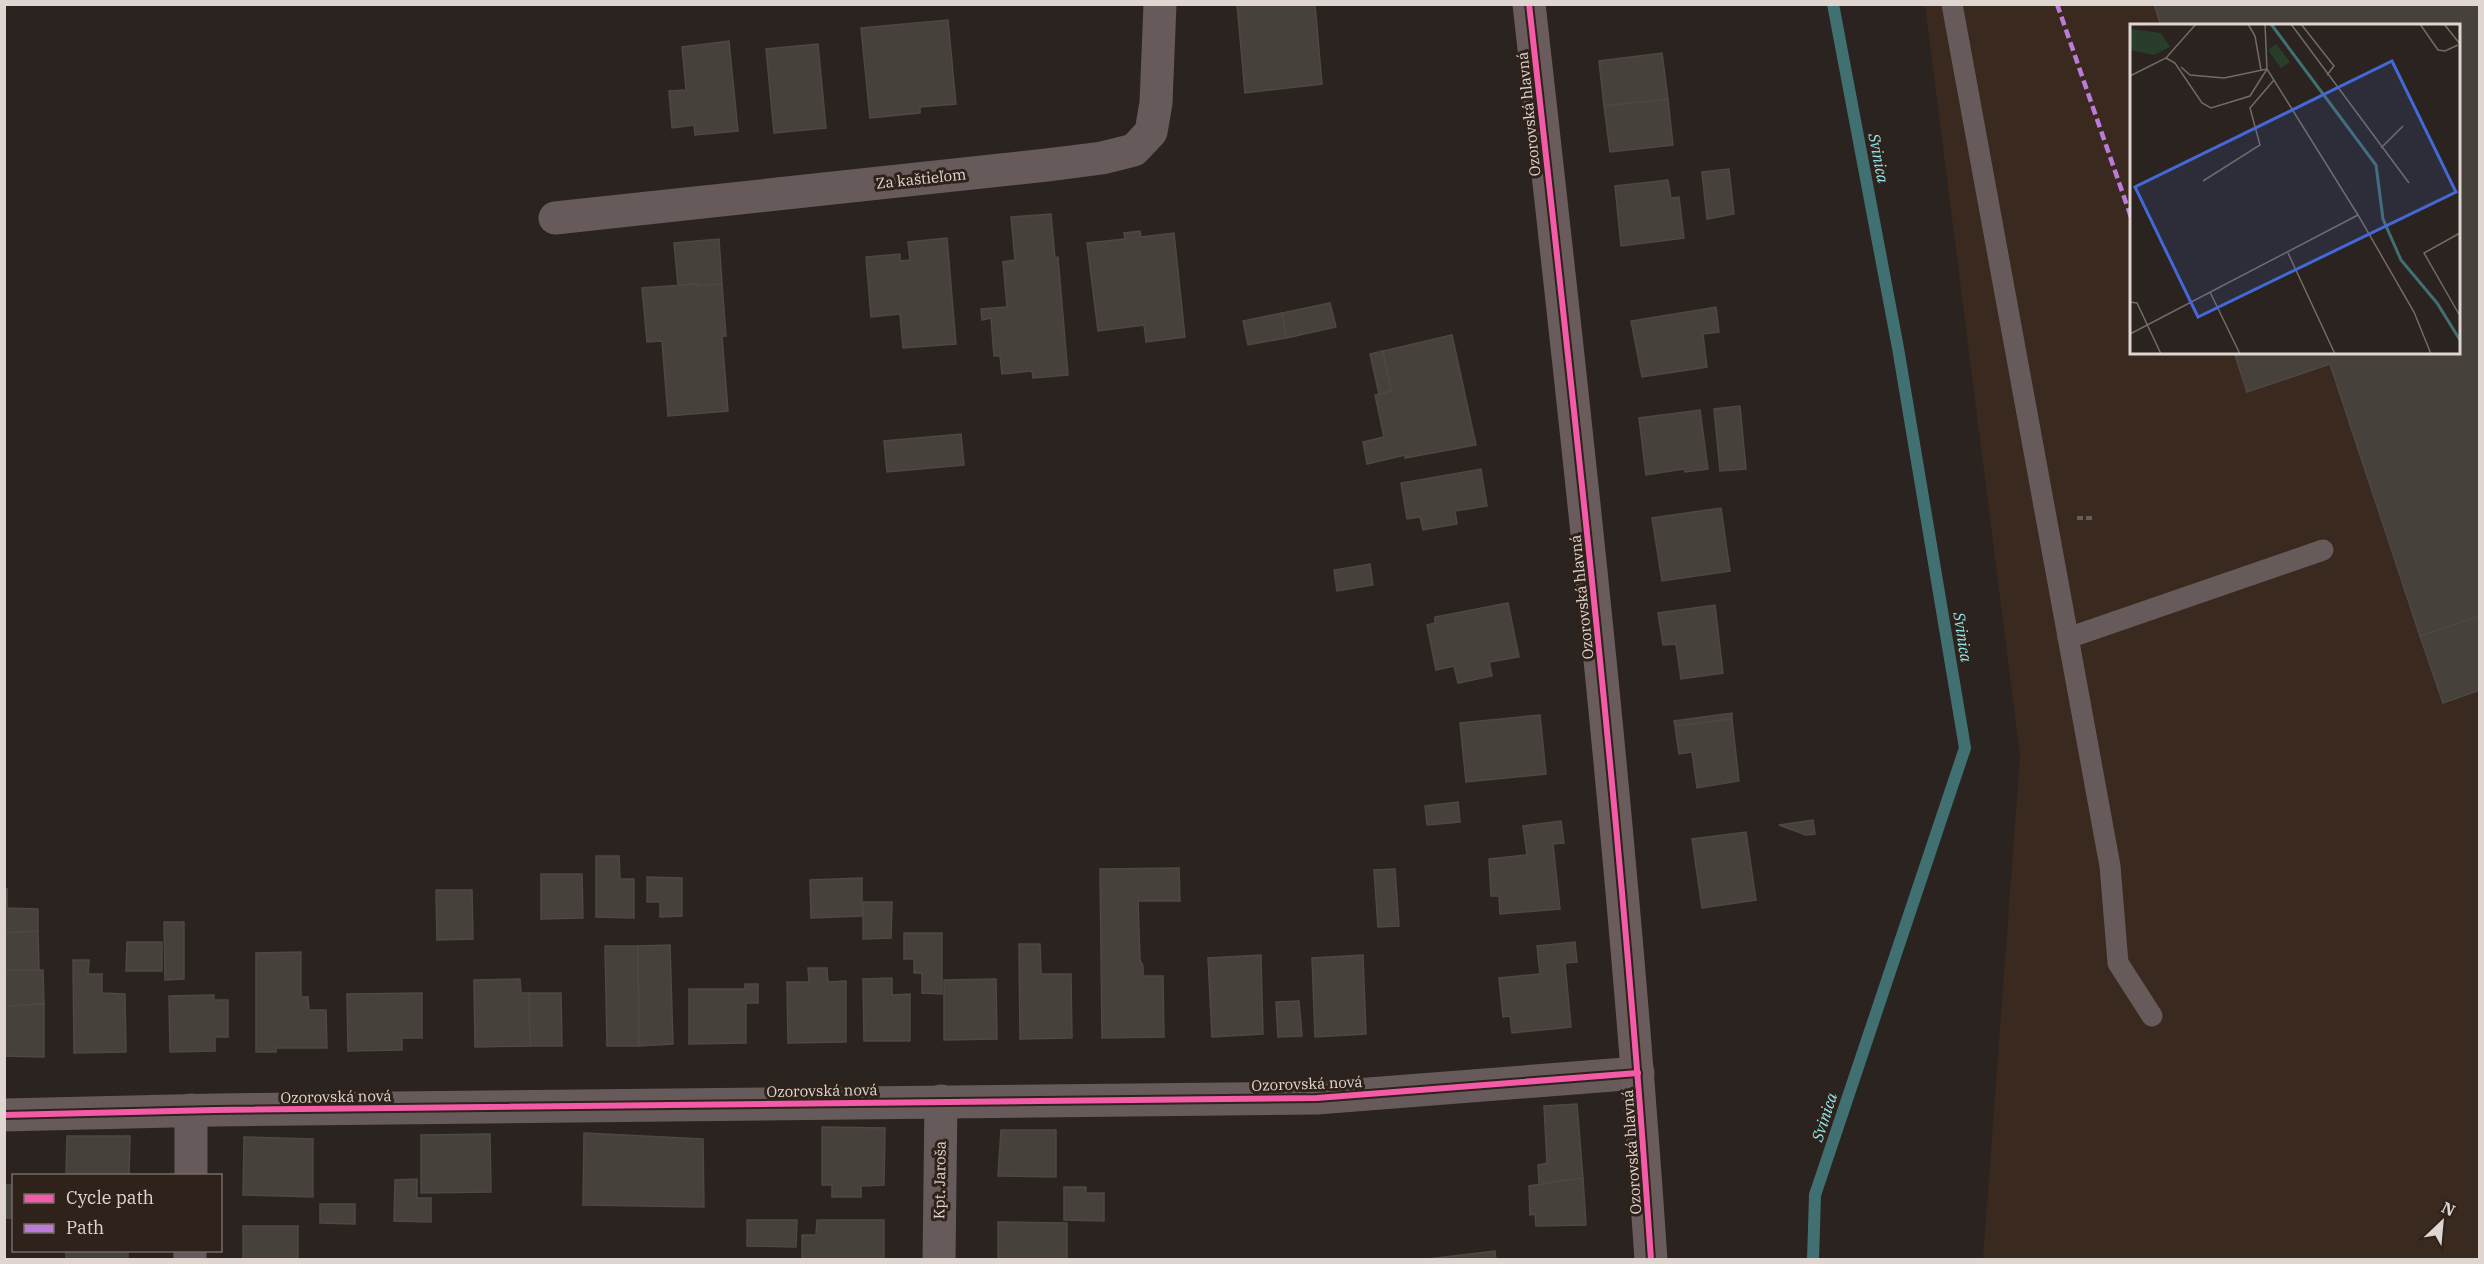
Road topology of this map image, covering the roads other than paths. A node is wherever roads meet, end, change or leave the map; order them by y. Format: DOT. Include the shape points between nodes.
graph roads {
  1 [pos="1160,4"];
  2 [pos="1529,4"];
  3 [pos="1952,4"];
  4 [pos="555,218"];
  5 [pos="2323,550"];
  6 [pos="2068,638"];
  7 [pos="2152,1016"];
  8 [pos="1638,1073"];
  9 [pos="941,1101"];
  10 [pos="191,1110"];
  11 [pos="4,1115"];
  12 [pos="191,1174"];
  13 [pos="939,1260"];
  14 [pos="1651,1260"];
  1 -- 4 [label="street, Za kaštieľom" via="1153,123 1151,132 1134,150 1069,162"];
  2 -- 8 [label="street, Ozorovská hlavná" via="1595,591"];
  3 -- 6 [label="lane"];
  5 -- 6 [label="lane"];
  6 -- 7 [label="lane" via="2110,867 2118,963"];
  8 -- 9 [label="street, Ozorovská nová" via="1317,1098"];
  8 -- 14 [label="street, Ozorovská hlavná"];
  9 -- 10 [label="street, Ozorovská nová"];
  9 -- 13 [label="street, Kpt. Jaroša"];
  10 -- 11 [label="street, Ozorovská nová"];
  10 -- 12 [label="street"];
}
